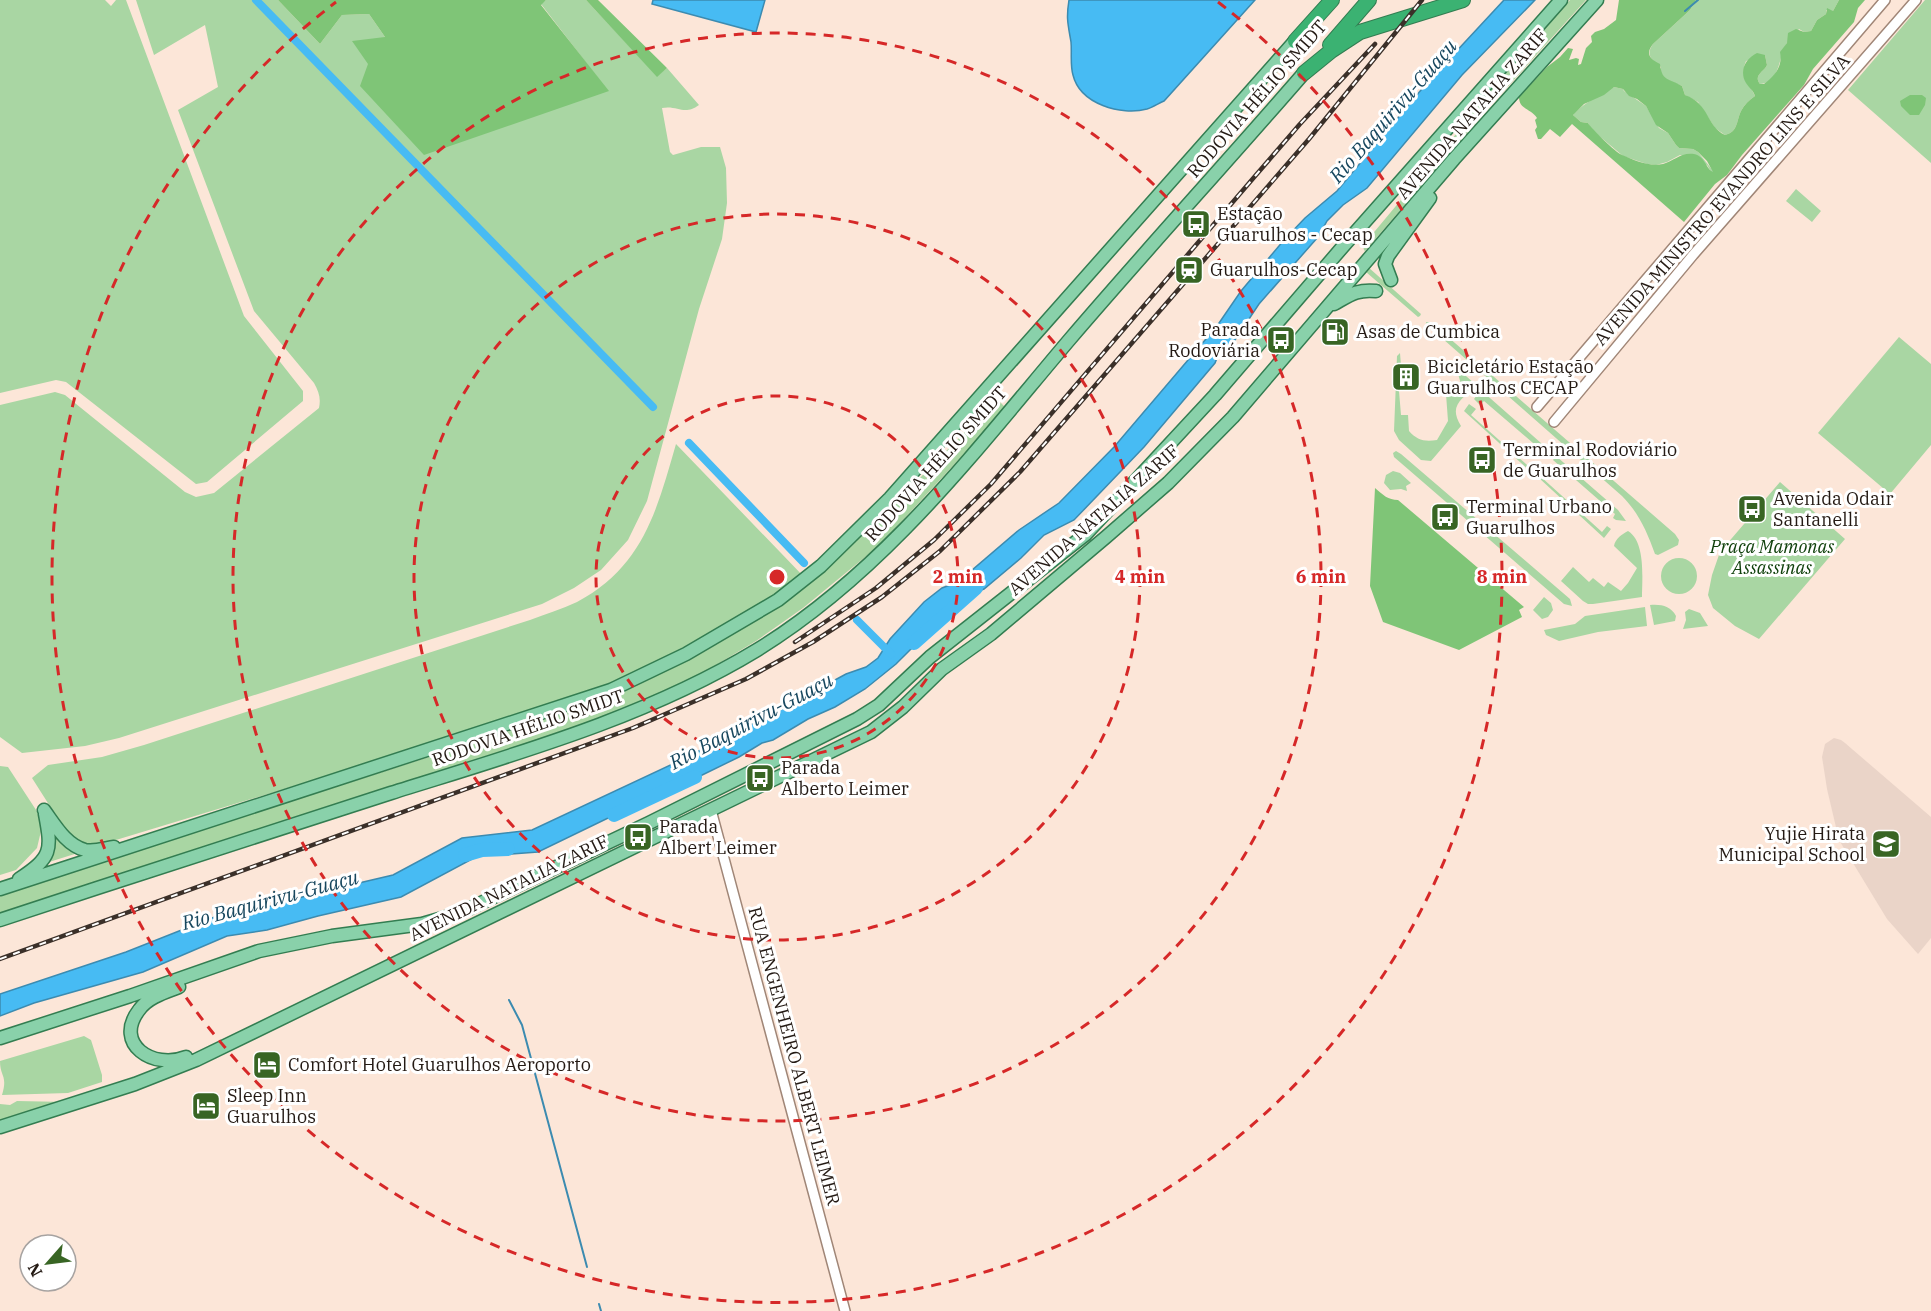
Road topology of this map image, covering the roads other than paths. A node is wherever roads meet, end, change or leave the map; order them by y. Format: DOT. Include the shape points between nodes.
graph roads {
  1 [pos="1324,0"];
  2 [pos="1332,0"];
  3 [pos="1369,0"];
  4 [pos="1443,0"];
  5 [pos="1458,0"];
  6 [pos="1463,0"];
  7 [pos="1561,0"];
  8 [pos="1597,0"];
  9 [pos="1885,0"];
  10 [pos="1911,2"];
  11 [pos="1295,41"];
  12 [pos="1304,73"];
  13 [pos="1454,159"];
  14 [pos="1391,280"];
  15 [pos="1376,291"];
  16 [pos="1325,309"];
  17 [pos="1537,407"];
  18 [pos="1554,422"];
  19 [pos="711,810"];
  20 [pos="142,843"];
  21 [pos="3,888"];
  22 [pos="0,920"];
  23 [pos="259,951"];
  24 [pos="257,1030"];
  25 [pos="0,1038"];
  26 [pos="0,1127"];
  27 [pos="845,1311"];
  1 -- 11 [label="highway"];
  2 -- 11 [label="highway, RODOVIA HÉLIO SMIDT"];
  3 -- 12 [label="highway, RODOVIA HÉLIO SMIDT"];
  4 -- 5 [label="highway"];
  6 -- 12 [label="highway" via="1360,32"];
  7 -- 23 [label="main road, AVENIDA NATALIA ZARIF" via="1215,395 1086,534 930,657 879,705 857,720 460,913 422,924"];
  8 -- 13 [label="main road, AVENIDA NATALIA ZARIF"];
  9 -- 17 [label="street, AVENIDA MINISTRO EVANDRO LINS E SILVA"];
  10 -- 18 [label="street, AVENIDA MINISTRO EVANDRO LINS E SILVA"];
  11 -- 20 [label="main road, RODOVIA HÉLIO SMIDT" via="890,498 820,566 778,600 686,654 611,690"];
  12 -- 22 [label="main road, RODOVIA HÉLIO SMIDT" via="927,505 876,557 807,615 759,648 706,679 574,733"];
  13 -- 14 [label="main road" via="1388,256 1385,264"];
  13 -- 16 [label="main road, AVENIDA NATALIA ZARIF"];
  15 -- 16 [label="main road" via="1354,292"];
  16 -- 19 [label="main road, AVENIDA NATALIA ZARIF" via="1233,417 1168,483 991,634 942,669 903,707 871,732"];
  19 -- 24 [label="main road, AVENIDA NATALIA ZARIF"];
  19 -- 27 [label="street, RUA ENGENHEIRO ALBERT LEIMER"];
  20 -- 21 [label="main road, RODOVIA HÉLIO SMIDT"];
  20 -- 21 [label="main road" via="87,851 65,837 44,810 49,845 43,861"];
  23 -- 24 [label="main road" via="148,1001 135,1016 131,1031 144,1055 175,1061"];
  23 -- 25 [label="main road, AVENIDA NATALIA ZARIF"];
  24 -- 26 [label="main road, AVENIDA NATALIA ZARIF" via="135,1084"];
}
